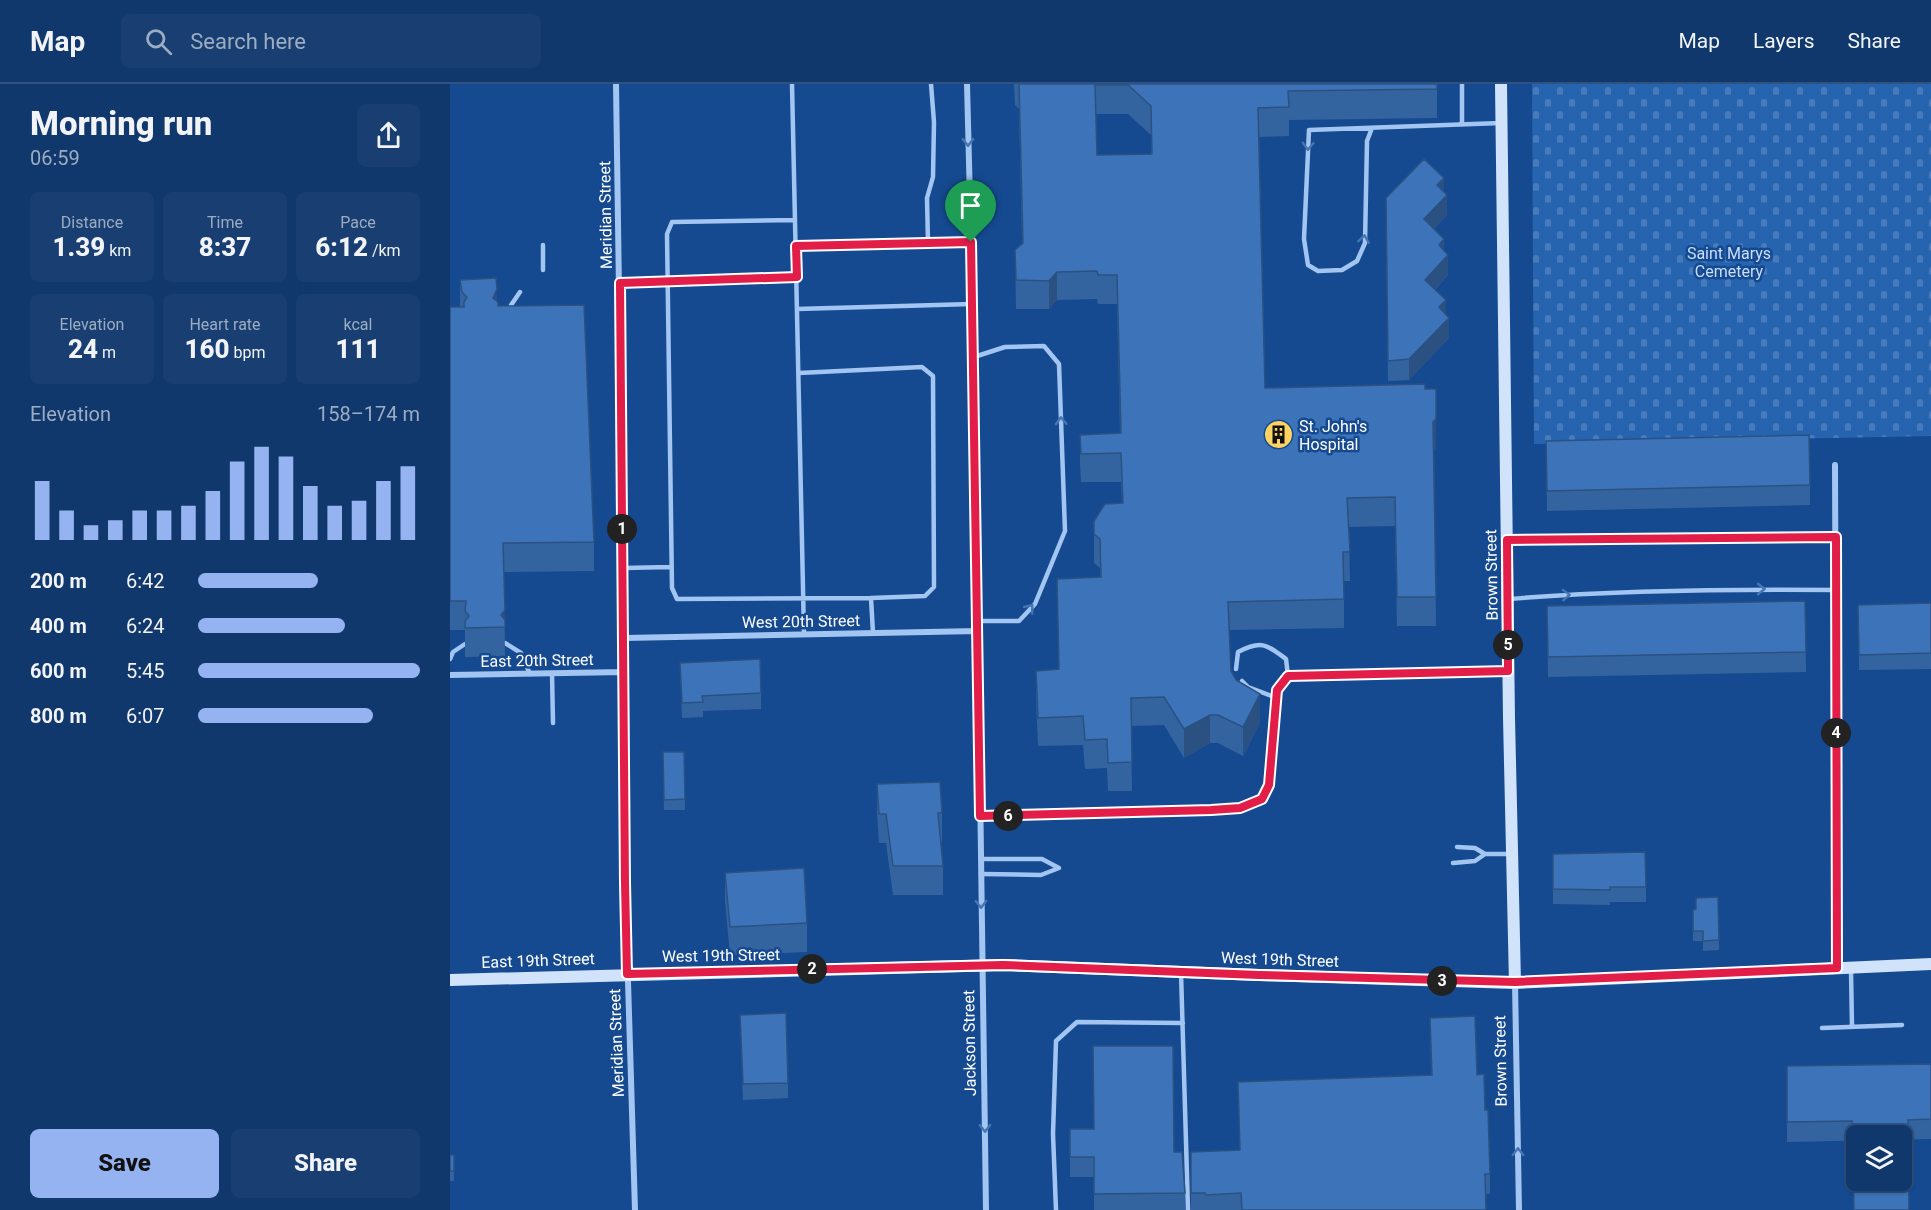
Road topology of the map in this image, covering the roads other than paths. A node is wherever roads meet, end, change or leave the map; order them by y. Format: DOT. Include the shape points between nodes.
graph roads {
  1 [pos="616,84"];
  2 [pos="792,84"];
  3 [pos="931,84"];
  4 [pos="967,84"];
  5 [pos="1462,84"];
  6 [pos="1501,84"];
  7 [pos="1501,123"];
  8 [pos="1462,124"];
  9 [pos="1372,128"];
  10 [pos="795,220"];
  11 [pos="971,242"];
  12 [pos="928,243"];
  13 [pos="543,245"];
  14 [pos="796,246"];
  15 [pos="543,270"];
  16 [pos="797,277"];
  17 [pos="668,282"];
  18 [pos="620,283"];
  19 [pos="520,292"];
  20 [pos="972,304"];
  21 [pos="797,309"];
  22 [pos="503,317"];
  23 [pos="974,357"];
  24 [pos="799,373"];
  25 [pos="1836,465"];
  26 [pos="1836,537"];
  27 [pos="1507,540"];
  28 [pos="671,567"];
  29 [pos="623,568"];
  30 [pos="1836,590"];
  31 [pos="804,598"];
  32 [pos="871,598"];
  33 [pos="1507,600"];
  34 [pos="978,621"];
  35 [pos="978,631"];
  36 [pos="873,633"];
  37 [pos="804,634"];
  38 [pos="624,638"];
  39 [pos="505,643"];
  40 [pos="465,644"];
  41 [pos="450,659"];
  42 [pos="1236,669"];
  43 [pos="1508,671"];
  44 [pos="624,672"];
  45 [pos="552,673"];
  46 [pos="530,674"];
  47 [pos="450,675"];
  48 [pos="1288,676"];
  49 [pos="1242,681"];
  50 [pos="1276,698"];
  51 [pos="553,723"];
  52 [pos="980,816"];
  53 [pos="1457,847"];
  54 [pos="1485,854"];
  55 [pos="1512,854"];
  56 [pos="981,859"];
  57 [pos="1453,863"];
  58 [pos="981,874"];
  59 [pos="1931,964"];
  60 [pos="982,965"];
  61 [pos="1850,967"];
  62 [pos="1837,968"];
  63 [pos="1181,972"];
  64 [pos="627,974"];
  65 [pos="450,980"];
  66 [pos="1515,982"];
  67 [pos="1183,1023"];
  68 [pos="1902,1025"];
  69 [pos="1852,1027"];
  70 [pos="1822,1028"];
  71 [pos="634,1210"];
  72 [pos="986,1210"];
  73 [pos="1056,1210"];
  74 [pos="1188,1210"];
  75 [pos="1519,1210"];
  1 -- 18 [label="street, Meridian Street"];
  2 -- 10 [label="lane"];
  3 -- 12 [label="lane" via="934,133 933,177 927,198"];
  4 -- 11 [label="street, Jackson Street, one-way"];
  5 -- 8 [label="lane"];
  6 -- 7 [label="street, Brown Street"];
  7 -- 8 [label="lane"];
  7 -- 27 [label="street, Brown Street"];
  8 -- 9 [label="lane"];
  9 -- 9 [label="lane, one-way" via="1309,130 1305,239 1308,265 1318,271 1342,270 1357,261 1365,243 1367,141"];
  10 -- 14 [label="lane"];
  10 -- 17 [label="lane" via="672,222 667,234"];
  11 -- 12 [label="lane"];
  11 -- 20 [label="street, Jackson Street"];
  12 -- 14 [label="lane"];
  13 -- 15 [label="lane"];
  14 -- 16 [label="lane"];
  16 -- 17 [label="lane"];
  16 -- 21 [label="lane"];
  17 -- 18 [label="lane"];
  17 -- 28 [label="lane"];
  18 -- 29 [label="street, Meridian Street"];
  19 -- 22 [label="lane"];
  20 -- 21 [label="lane"];
  20 -- 23 [label="street, Jackson Street"];
  21 -- 24 [label="lane"];
  23 -- 34 [label="street, Jackson Street"];
  34 -- 23 [label="lane, one-way" via="1019,621 1035,604 1065,531 1059,364 1044,346 1005,347"];
  24 -- 31 [label="lane"];
  24 -- 32 [label="lane" via="922,367 933,376 934,587 925,596"];
  25 -- 26 [label="street"];
  26 -- 27 [label="lane"];
  26 -- 30 [label="street"];
  27 -- 33 [label="street, Brown Street"];
  28 -- 29 [label="lane"];
  28 -- 31 [label="lane" via="677,599"];
  29 -- 38 [label="street, Meridian Street"];
  33 -- 30 [label="lane, one-way"];
  30 -- 62 [label="street"];
  31 -- 32 [label="lane"];
  31 -- 37 [label="lane"];
  32 -- 36 [label="lane"];
  33 -- 43 [label="street, Brown Street"];
  34 -- 35 [label="street, Jackson Street"];
  35 -- 36 [label="street, West 20th Street"];
  35 -- 52 [label="street, Jackson Street"];
  36 -- 37 [label="street, West 20th Street"];
  37 -- 38 [label="street, West 20th Street"];
  38 -- 44 [label="street, Meridian Street"];
  39 -- 46 [label="lane" via="521,653"];
  40 -- 41 [label="lane"];
  42 -- 48 [label="lane" via="1238,652 1253,644 1270,647 1286,659"];
  43 -- 48 [label="lane"];
  43 -- 55 [label="street, Brown Street"];
  44 -- 45 [label="street, East 20th Street"];
  44 -- 64 [label="street, Meridian Street"];
  45 -- 46 [label="street, East 20th Street"];
  45 -- 51 [label="lane"];
  46 -- 47 [label="street, East 20th Street"];
  48 -- 50 [label="lane"];
  49 -- 50 [label="lane"];
  50 -- 52 [label="lane" via="1269,785 1262,799 1240,808"];
  52 -- 56 [label="street, Jackson Street"];
  53 -- 54 [label="lane" via="1475,848"];
  54 -- 55 [label="lane"];
  54 -- 57 [label="lane" via="1475,861"];
  55 -- 66 [label="street, Brown Street"];
  56 -- 58 [label="street, Jackson Street"];
  56 -- 58 [label="lane" via="1042,859 1059,868 1041,875"];
  58 -- 60 [label="street, Jackson Street, one-way"];
  59 -- 61 [label="street, West 19th Street"];
  60 -- 63 [label="street, West 19th Street"];
  60 -- 64 [label="street, West 19th Street"];
  60 -- 72 [label="street, Jackson Street, one-way"];
  61 -- 62 [label="street, West 19th Street"];
  61 -- 69 [label="lane"];
  62 -- 66 [label="street, West 19th Street"];
  63 -- 66 [label="street, West 19th Street"];
  63 -- 67 [label="lane"];
  64 -- 65 [label="street, East 19th Street"];
  64 -- 71 [label="street, Meridian Street"];
  75 -- 66 [label="street, Brown Street, one-way"];
  67 -- 73 [label="lane" via="1077,1022 1056,1041"];
  67 -- 74 [label="lane"];
  68 -- 69 [label="lane"];
  69 -- 70 [label="lane"];
}
